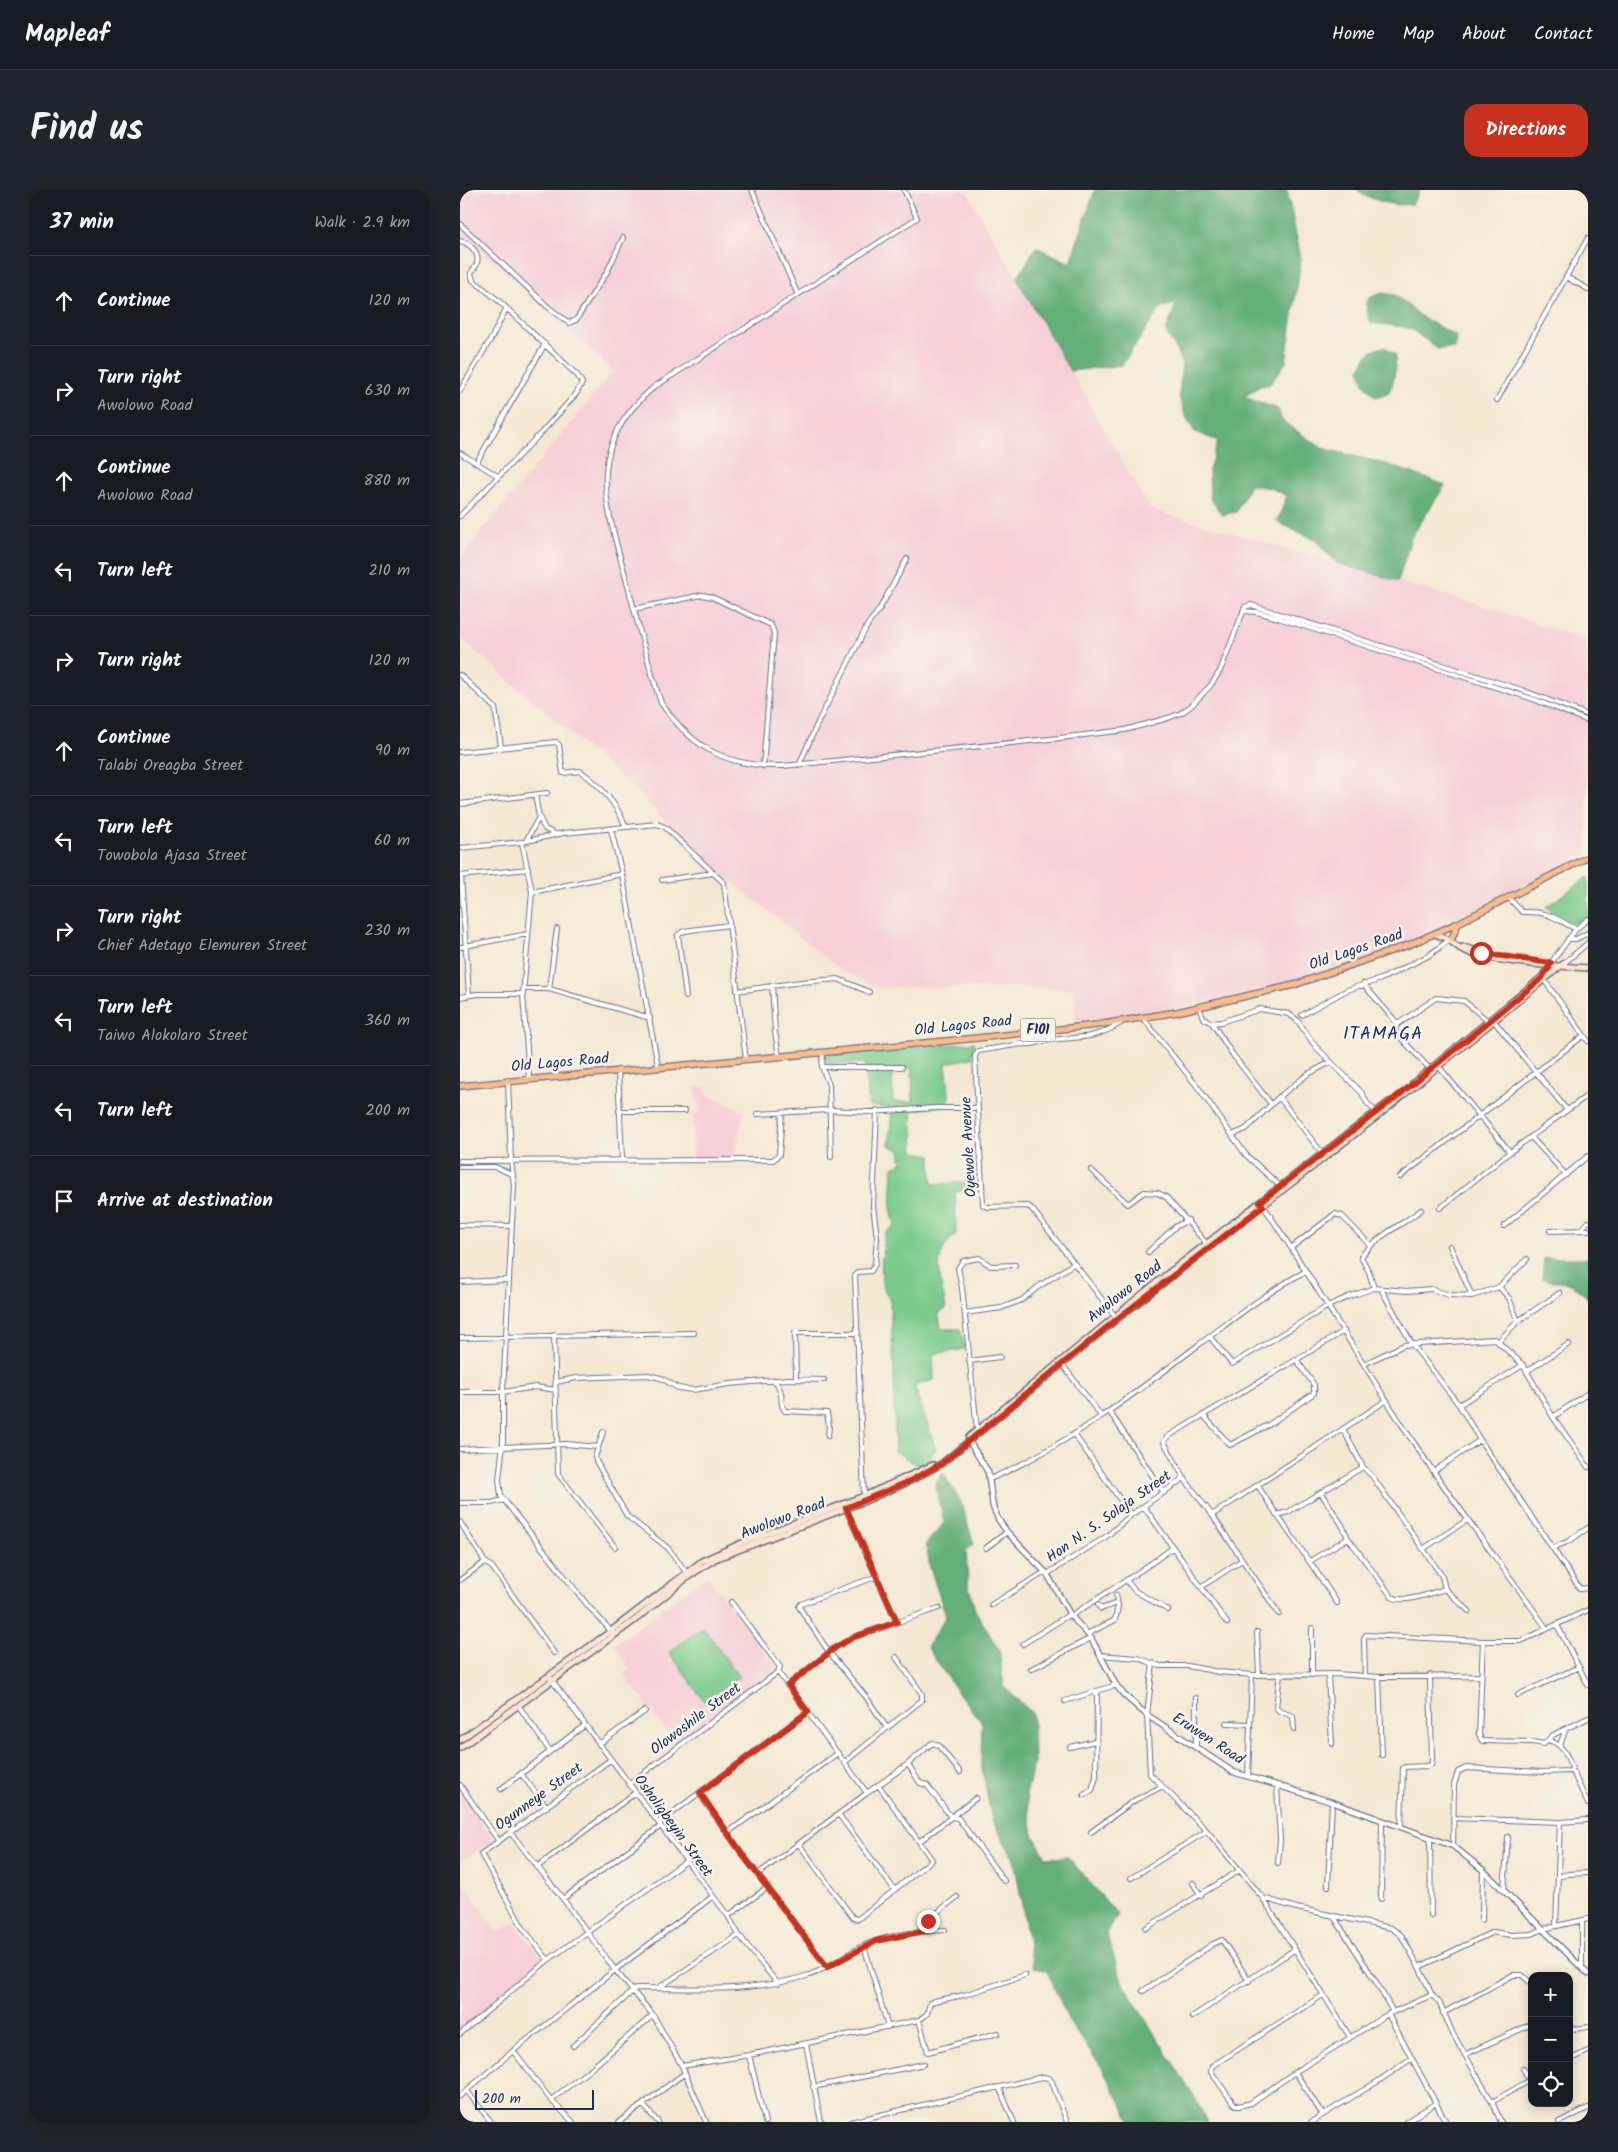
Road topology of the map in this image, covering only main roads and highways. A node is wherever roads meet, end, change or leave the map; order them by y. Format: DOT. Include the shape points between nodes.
graph roads {
  1 [pos="1588,857"];
  2 [pos="1458,923"];
  3 [pos="1445,930"];
  4 [pos="1436,934"];
  5 [pos="1451,939"];
  6 [pos="1550,964"];
  7 [pos="1562,965"];
  8 [pos="1588,966"];
  9 [pos="460,1086"];
  10 [pos="1262,1204"];
  11 [pos="940,1463"];
  12 [pos="934,1467"];
  13 [pos="612,1633"];
  14 [pos="550,1678"];
  15 [pos="460,1740"];
  16 [pos="460,1748"];
  1 -- 2 [label="main road, Old Lagos Road / F101"];
  2 -- 3 [label="main road, Old Lagos Road / F101"];
  2 -- 5 [label="main road"];
  3 -- 4 [label="main road, Old Lagos Road / F101"];
  3 -- 5 [label="main road"];
  4 -- 5 [label="main road"];
  4 -- 9 [label="main road, Old Lagos Road / F101" via="1294,985 1144,1018 968,1039"];
  5 -- 6 [label="main road" via="1481,953"];
  6 -- 7 [label="main road"];
  6 -- 10 [label="main road, Awolowo Road" via="1542,978 1280,1186"];
  7 -- 8 [label="main road"];
  7 -- 10 [label="main road, Awolowo Road"];
  10 -- 11 [label="main road, Awolowo Road"];
  10 -- 11 [label="main road, Awolowo Road" via="1115,1316"];
  11 -- 12 [label="main road, Awolowo Road"];
  12 -- 13 [label="main road, Awolowo Road" via="908,1482 715,1559"];
  12 -- 13 [label="main road, Awolowo Road" via="713,1554"];
  13 -- 14 [label="main road, Awolowo Road"];
  14 -- 15 [label="main road, Awolowo Road"];
  14 -- 16 [label="main road, Awolowo Road"];
}
